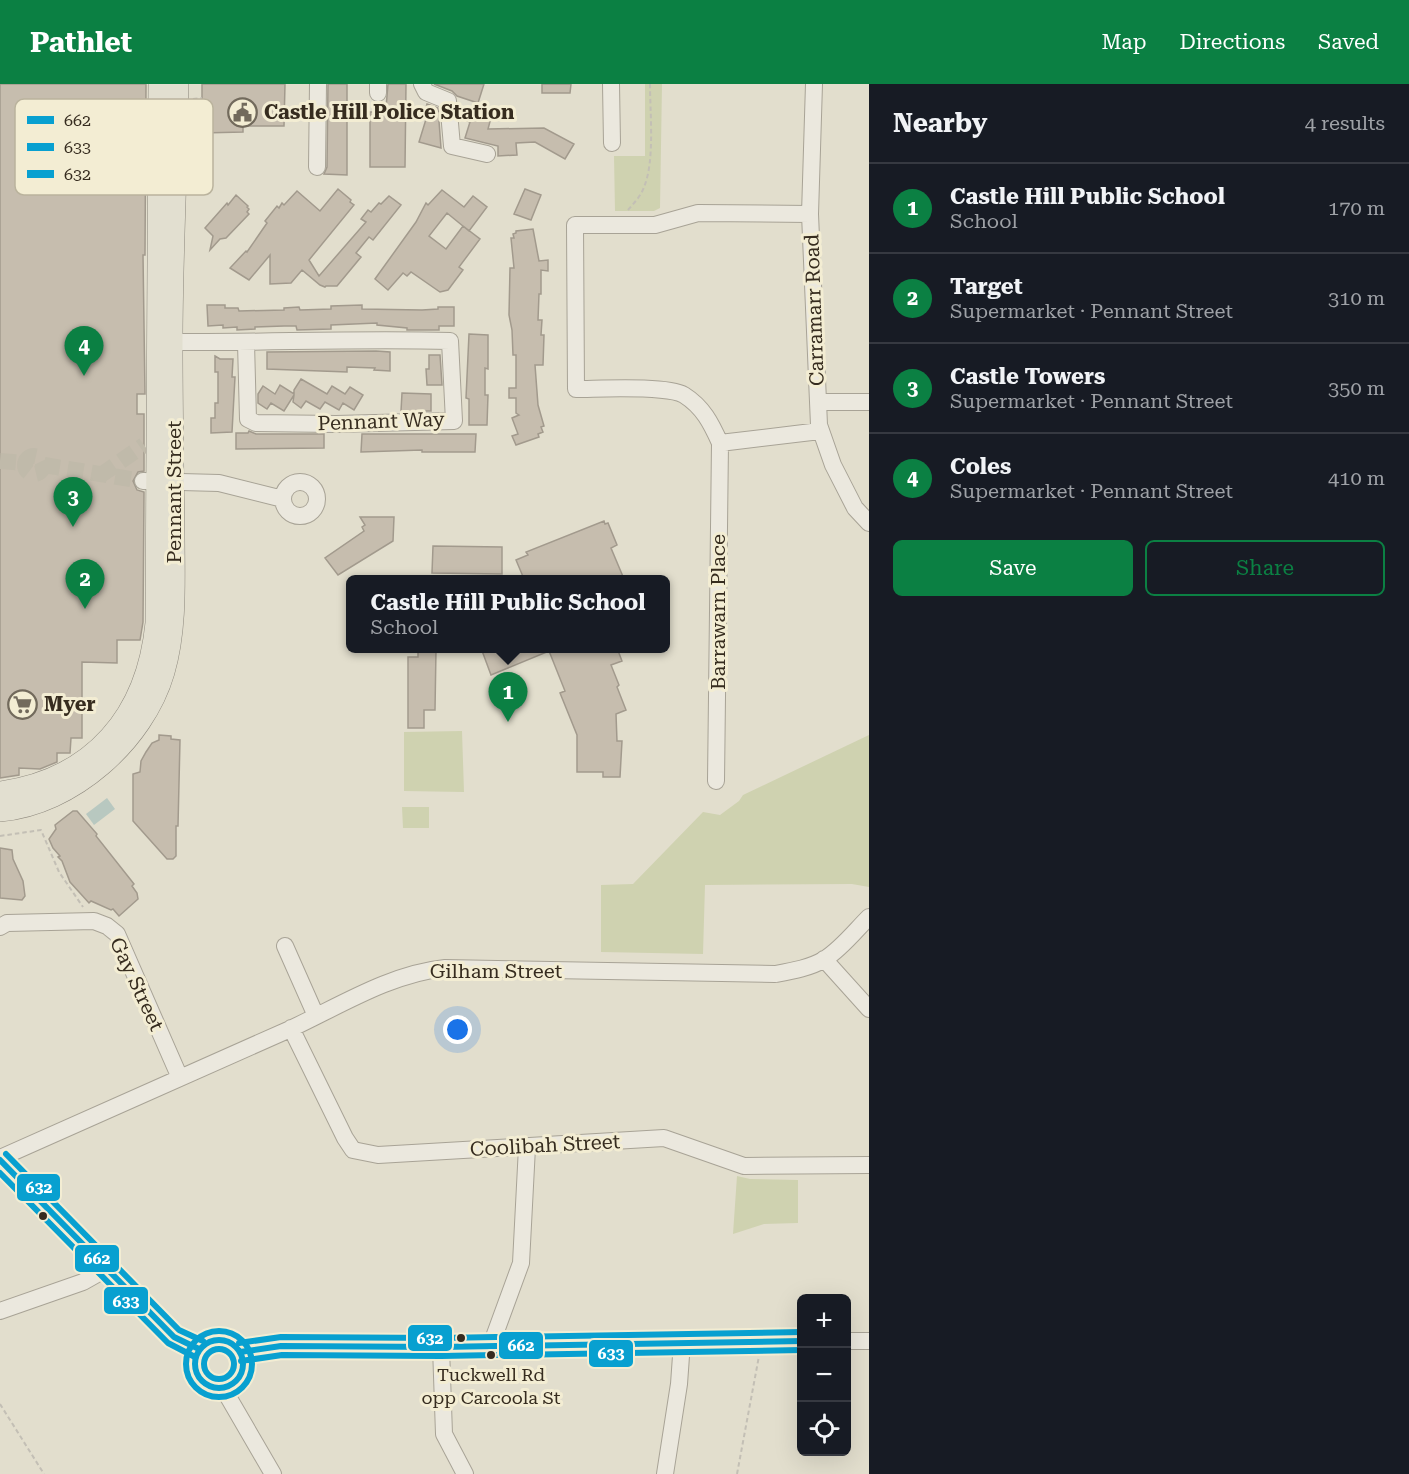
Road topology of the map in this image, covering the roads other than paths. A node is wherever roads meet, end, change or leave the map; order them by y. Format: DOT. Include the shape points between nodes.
graph roads {
  1 [pos="159,84"];
  2 [pos="178,84"];
  3 [pos="318,84"];
  4 [pos="422,84"];
  5 [pos="611,84"];
  6 [pos="814,84"];
  7 [pos="159,99"];
  8 [pos="175,99"];
  9 [pos="612,143"];
  10 [pos="487,154"];
  11 [pos="316,167"];
  12 [pos="160,195"];
  13 [pos="162,195"];
  14 [pos="810,214"];
  15 [pos="172,342"];
  16 [pos="246,343"];
  17 [pos="818,402"];
  18 [pos="869,402"];
  19 [pos="157,426"];
  20 [pos="820,430"];
  21 [pos="720,443"];
  22 [pos="144,445"];
  23 [pos="158,482"];
  24 [pos="283,499"];
  25 [pos="869,523"];
  26 [pos="716,781"];
  27 [pos="0,792"];
  28 [pos="0,811"];
  29 [pos="869,917"];
  30 [pos="0,927"];
  31 [pos="285,946"];
  32 [pos="824,959"];
  33 [pos="869,1009"];
  34 [pos="316,1016"];
  35 [pos="291,1028"];
  36 [pos="180,1078"];
  37 [pos="527,1147"];
  38 [pos="0,1159"];
  39 [pos="869,1165"];
  40 [pos="106,1269"];
  41 [pos="0,1311"];
  42 [pos="797,1341"];
  43 [pos="851,1341"];
  44 [pos="869,1341"];
  45 [pos="682,1342"];
  46 [pos="491,1346"];
  47 [pos="441,1347"];
  48 [pos="199,1349"];
  49 [pos="240,1352"];
  50 [pos="223,1388"];
  51 [pos="273,1474"];
  52 [pos="465,1474"];
  53 [pos="665,1474"];
  1 -- 7 [label="main road, Pennant Street"];
  2 -- 8 [label="main road, Pennant Street"];
  3 -- 11 [label="street"];
  4 -- 10 [label="street" via="426,93 448,101 452,146"];
  5 -- 9 [label="street"];
  6 -- 14 [label="street, Carramarr Road"];
  12 -- 19 [label="main road, Pennant Street"];
  13 -- 15 [label="main road, Pennant Street"];
  14 -- 17 [label="street, Carramarr Road"];
  14 -- 21 [label="street" via="698,213 655,225 574,225 576,389 681,394 700,408"];
  15 -- 16 [label="street, Pennant Way"];
  15 -- 23 [label="main road, Pennant Street"];
  16 -- 16 [label="street, Pennant Way" via="450,341 454,421 256,423 248,419"];
  17 -- 18 [label="street"];
  17 -- 20 [label="street, Carramarr Road"];
  19 -- 22 [label="street"];
  19 -- 23 [label="main road, Pennant Street"];
  20 -- 21 [label="street"];
  20 -- 25 [label="street, Carramarr Road" via="832,465 855,508"];
  21 -- 26 [label="street, Barrawarn Place"];
  23 -- 24 [label="street" via="219,483"];
  23 -- 27 [label="main road, Pennant Street" via="154,646 148,673 133,705 112,736 86,759 61,775 26,788"];
  23 -- 28 [label="main road, Pennant Street" via="174,574 171,636 164,673 152,700 130,737 94,770 45,800"];
  29 -- 32 [label="street, Gilham Street"];
  30 -- 36 [label="street, Gay Street" via="8,923 94,921 117,934"];
  31 -- 34 [label="street"];
  32 -- 33 [label="street"];
  32 -- 34 [label="street, Gilham Street" via="776,974 424,970"];
  34 -- 35 [label="street, Gilham Street"];
  35 -- 36 [label="street, Gilham Street"];
  35 -- 37 [label="street, Coolibah Street" via="353,1150 378,1155"];
  36 -- 38 [label="street, Gilham Street"];
  37 -- 39 [label="street, Coolibah Street" via="664,1138 744,1166"];
  37 -- 46 [label="street" via="521,1263"];
  38 -- 40 [label="street"];
  40 -- 41 [label="street" via="83,1282"];
  40 -- 48 [label="street" via="174,1337"];
  42 -- 45 [label="street"];
  43 -- 44 [label="street"];
  45 -- 46 [label="street"];
  45 -- 53 [label="street"];
  46 -- 47 [label="street"];
  47 -- 49 [label="street" via="281,1346"];
  47 -- 52 [label="street" via="444,1434"];
  48 -- 49 [label="street" via="221,1339"];
  48 -- 50 [label="street" via="194,1364 199,1378 212,1387"];
  49 -- 50 [label="street" via="240,1376"];
  50 -- 51 [label="street"];
}
